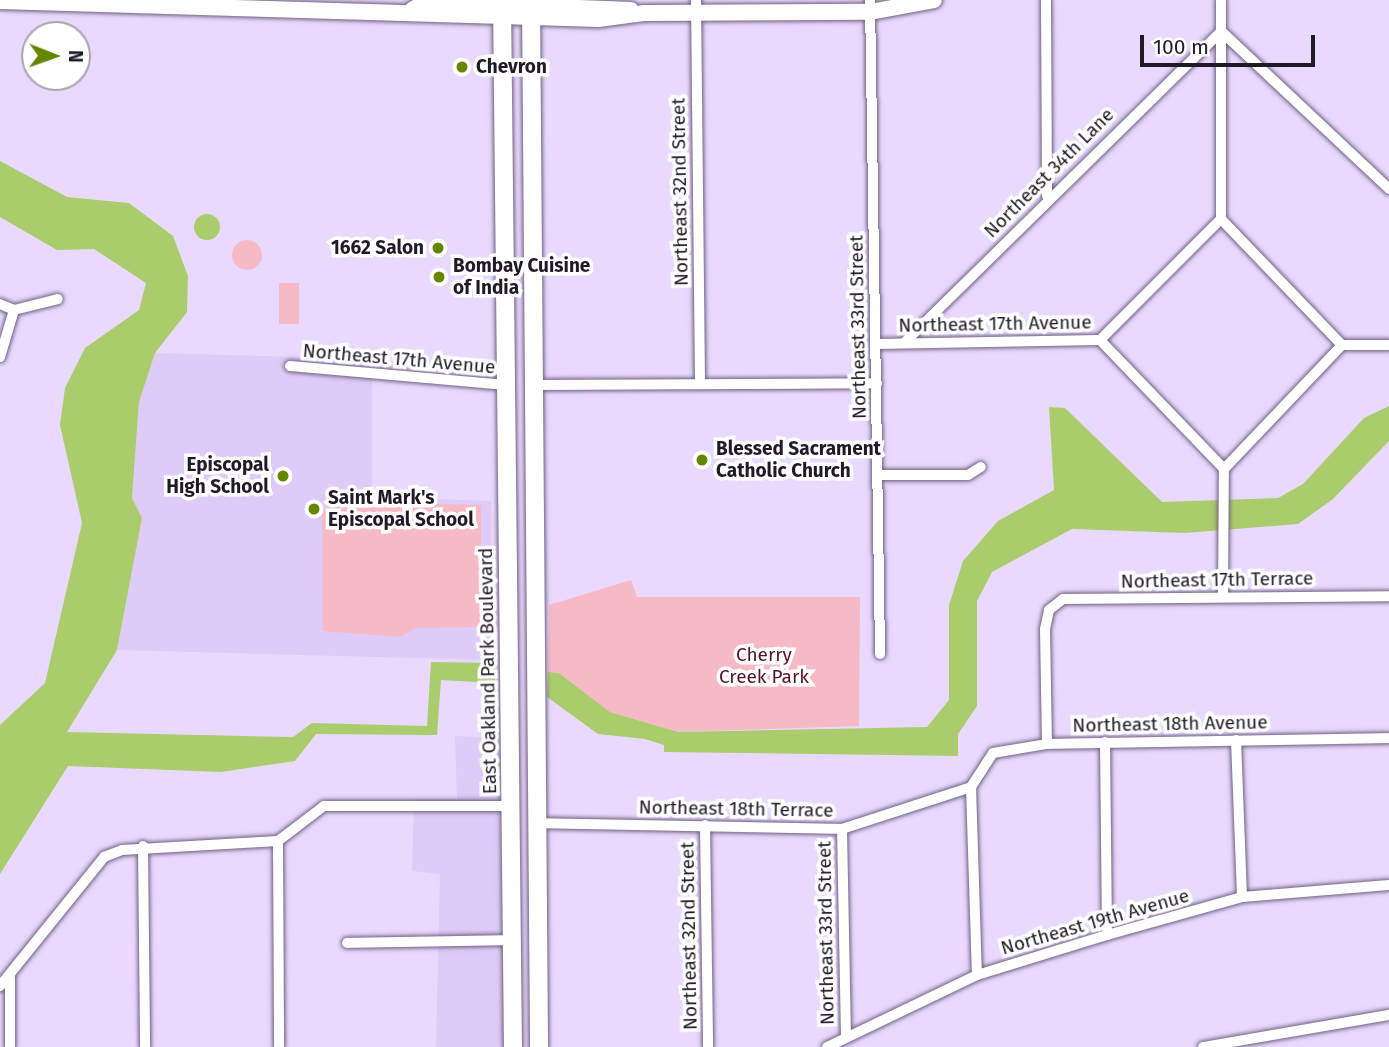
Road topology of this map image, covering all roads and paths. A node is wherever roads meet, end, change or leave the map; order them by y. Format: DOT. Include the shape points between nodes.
graph roads {
  1 [pos="934,0"];
  2 [pos="1046,0"];
  3 [pos="1221,0"];
  4 [pos="0,1"];
  5 [pos="412,5"];
  6 [pos="696,6"];
  7 [pos="870,6"];
  8 [pos="502,7"];
  9 [pos="531,8"];
  10 [pos="1221,31"];
  11 [pos="1389,189"];
  12 [pos="1047,196"];
  13 [pos="1221,219"];
  14 [pos="58,299"];
  15 [pos="0,304"];
  16 [pos="14,310"];
  17 [pos="1100,340"];
  18 [pos="904,343"];
  19 [pos="876,344"];
  20 [pos="1342,345"];
  21 [pos="1389,345"];
  22 [pos="506,357"];
  23 [pos="0,358"];
  24 [pos="290,366"];
  25 [pos="700,383"];
  26 [pos="877,383"];
  27 [pos="506,385"];
  28 [pos="534,385"];
  29 [pos="534,412"];
  30 [pos="981,467"];
  31 [pos="1224,469"];
  32 [pos="878,475"];
  33 [pos="1389,596"];
  34 [pos="1223,597"];
  35 [pos="880,654"];
  36 [pos="509,704"];
  37 [pos="535,717"];
  38 [pos="1389,738"];
  39 [pos="1236,740"];
  40 [pos="1105,741"];
  41 [pos="1047,744"];
  42 [pos="971,788"];
  43 [pos="511,806"];
  44 [pos="535,823"];
  45 [pos="705,825"];
  46 [pos="842,829"];
  47 [pos="278,841"];
  48 [pos="142,846"];
  49 [pos="1389,886"];
  50 [pos="1242,897"];
  51 [pos="1107,935"];
  52 [pos="512,940"];
  53 [pos="347,943"];
  54 [pos="977,975"];
  55 [pos="10,976"];
  56 [pos="0,986"];
  57 [pos="1389,1015"];
  58 [pos="846,1036"];
  59 [pos="10,1047"];
  60 [pos="145,1047"];
  61 [pos="279,1047"];
  62 [pos="513,1047"];
  63 [pos="539,1047"];
  64 [pos="708,1047"];
  65 [pos="827,1047"];
  66 [pos="1203,1047"];
  1 -- 7 [label="street"];
  2 -- 12 [label="street"];
  3 -- 10 [label="street"];
  4 -- 5 [label="street"];
  5 -- 8 [label="street"];
  6 -- 7 [label="street"];
  6 -- 9 [label="street" via="644,13"];
  6 -- 25 [label="street, Northeast 32nd Street"];
  7 -- 19 [label="street, Northeast 33rd Street"];
  8 -- 9 [label="street"];
  8 -- 22 [label="main road, East Oakland Park Boulevard"];
  9 -- 28 [label="main road"];
  10 -- 11 [label="street"];
  10 -- 12 [label="street, Northeast 34th Lane"];
  10 -- 13 [label="street"];
  12 -- 18 [label="street, Northeast 34th Lane"];
  13 -- 17 [label="street, Northeast 17th Avenue"];
  13 -- 20 [label="street"];
  14 -- 16 [label="street"];
  15 -- 16 [label="street"];
  16 -- 23 [label="street"];
  17 -- 18 [label="street, Northeast 17th Avenue"];
  17 -- 31 [label="street"];
  18 -- 19 [label="street, Northeast 17th Avenue"];
  19 -- 26 [label="street, Northeast 33rd Street"];
  20 -- 21 [label="street"];
  20 -- 31 [label="street"];
  22 -- 27 [label="main road, East Oakland Park Boulevard"];
  22 -- 28 [label="main road"];
  24 -- 27 [label="street, Northeast 17th Avenue"];
  25 -- 26 [label="street"];
  25 -- 28 [label="street"];
  26 -- 32 [label="street, Northeast 33rd Street"];
  27 -- 29 [label="main road"];
  27 -- 36 [label="main road, East Oakland Park Boulevard"];
  28 -- 29 [label="main road"];
  29 -- 37 [label="main road"];
  30 -- 32 [label="street" via="968,475"];
  31 -- 34 [label="street"];
  32 -- 35 [label="street, Northeast 33rd Street"];
  33 -- 34 [label="street, Northeast 17th Terrace"];
  34 -- 41 [label="street, Northeast 17th Terrace" via="1063,599 1049,610"];
  36 -- 37 [label="main road" via="522,716"];
  36 -- 43 [label="main road, East Oakland Park Boulevard"];
  37 -- 44 [label="main road"];
  38 -- 39 [label="street, Northeast 18th Avenue"];
  39 -- 40 [label="street, Northeast 18th Avenue"];
  39 -- 50 [label="street"];
  40 -- 41 [label="street, Northeast 18th Avenue"];
  40 -- 51 [label="street"];
  41 -- 42 [label="street, Northeast 18th Avenue" via="993,753"];
  42 -- 46 [label="street, Northeast 18th Terrace"];
  42 -- 54 [label="street"];
  43 -- 44 [label="main road"];
  43 -- 47 [label="street" via="324,806"];
  43 -- 52 [label="main road, East Oakland Park Boulevard"];
  44 -- 45 [label="street, Northeast 18th Terrace"];
  44 -- 63 [label="main road"];
  45 -- 46 [label="street, Northeast 18th Terrace"];
  45 -- 64 [label="street, Northeast 32nd Street"];
  46 -- 58 [label="street, Northeast 33rd Street"];
  47 -- 48 [label="street"];
  47 -- 61 [label="street"];
  48 -- 55 [label="street" via="104,857"];
  48 -- 60 [label="street"];
  49 -- 50 [label="street, Northeast 19th Avenue"];
  50 -- 51 [label="street, Northeast 19th Avenue"];
  51 -- 54 [label="street, Northeast 19th Avenue"];
  52 -- 53 [label="street"];
  52 -- 62 [label="main road, East Oakland Park Boulevard"];
  54 -- 58 [label="street, Northeast 19th Avenue"];
  55 -- 56 [label="street"];
  55 -- 59 [label="street"];
  57 -- 66 [label="street"];
  58 -- 65 [label="street, Northeast 19th Avenue"];
}
